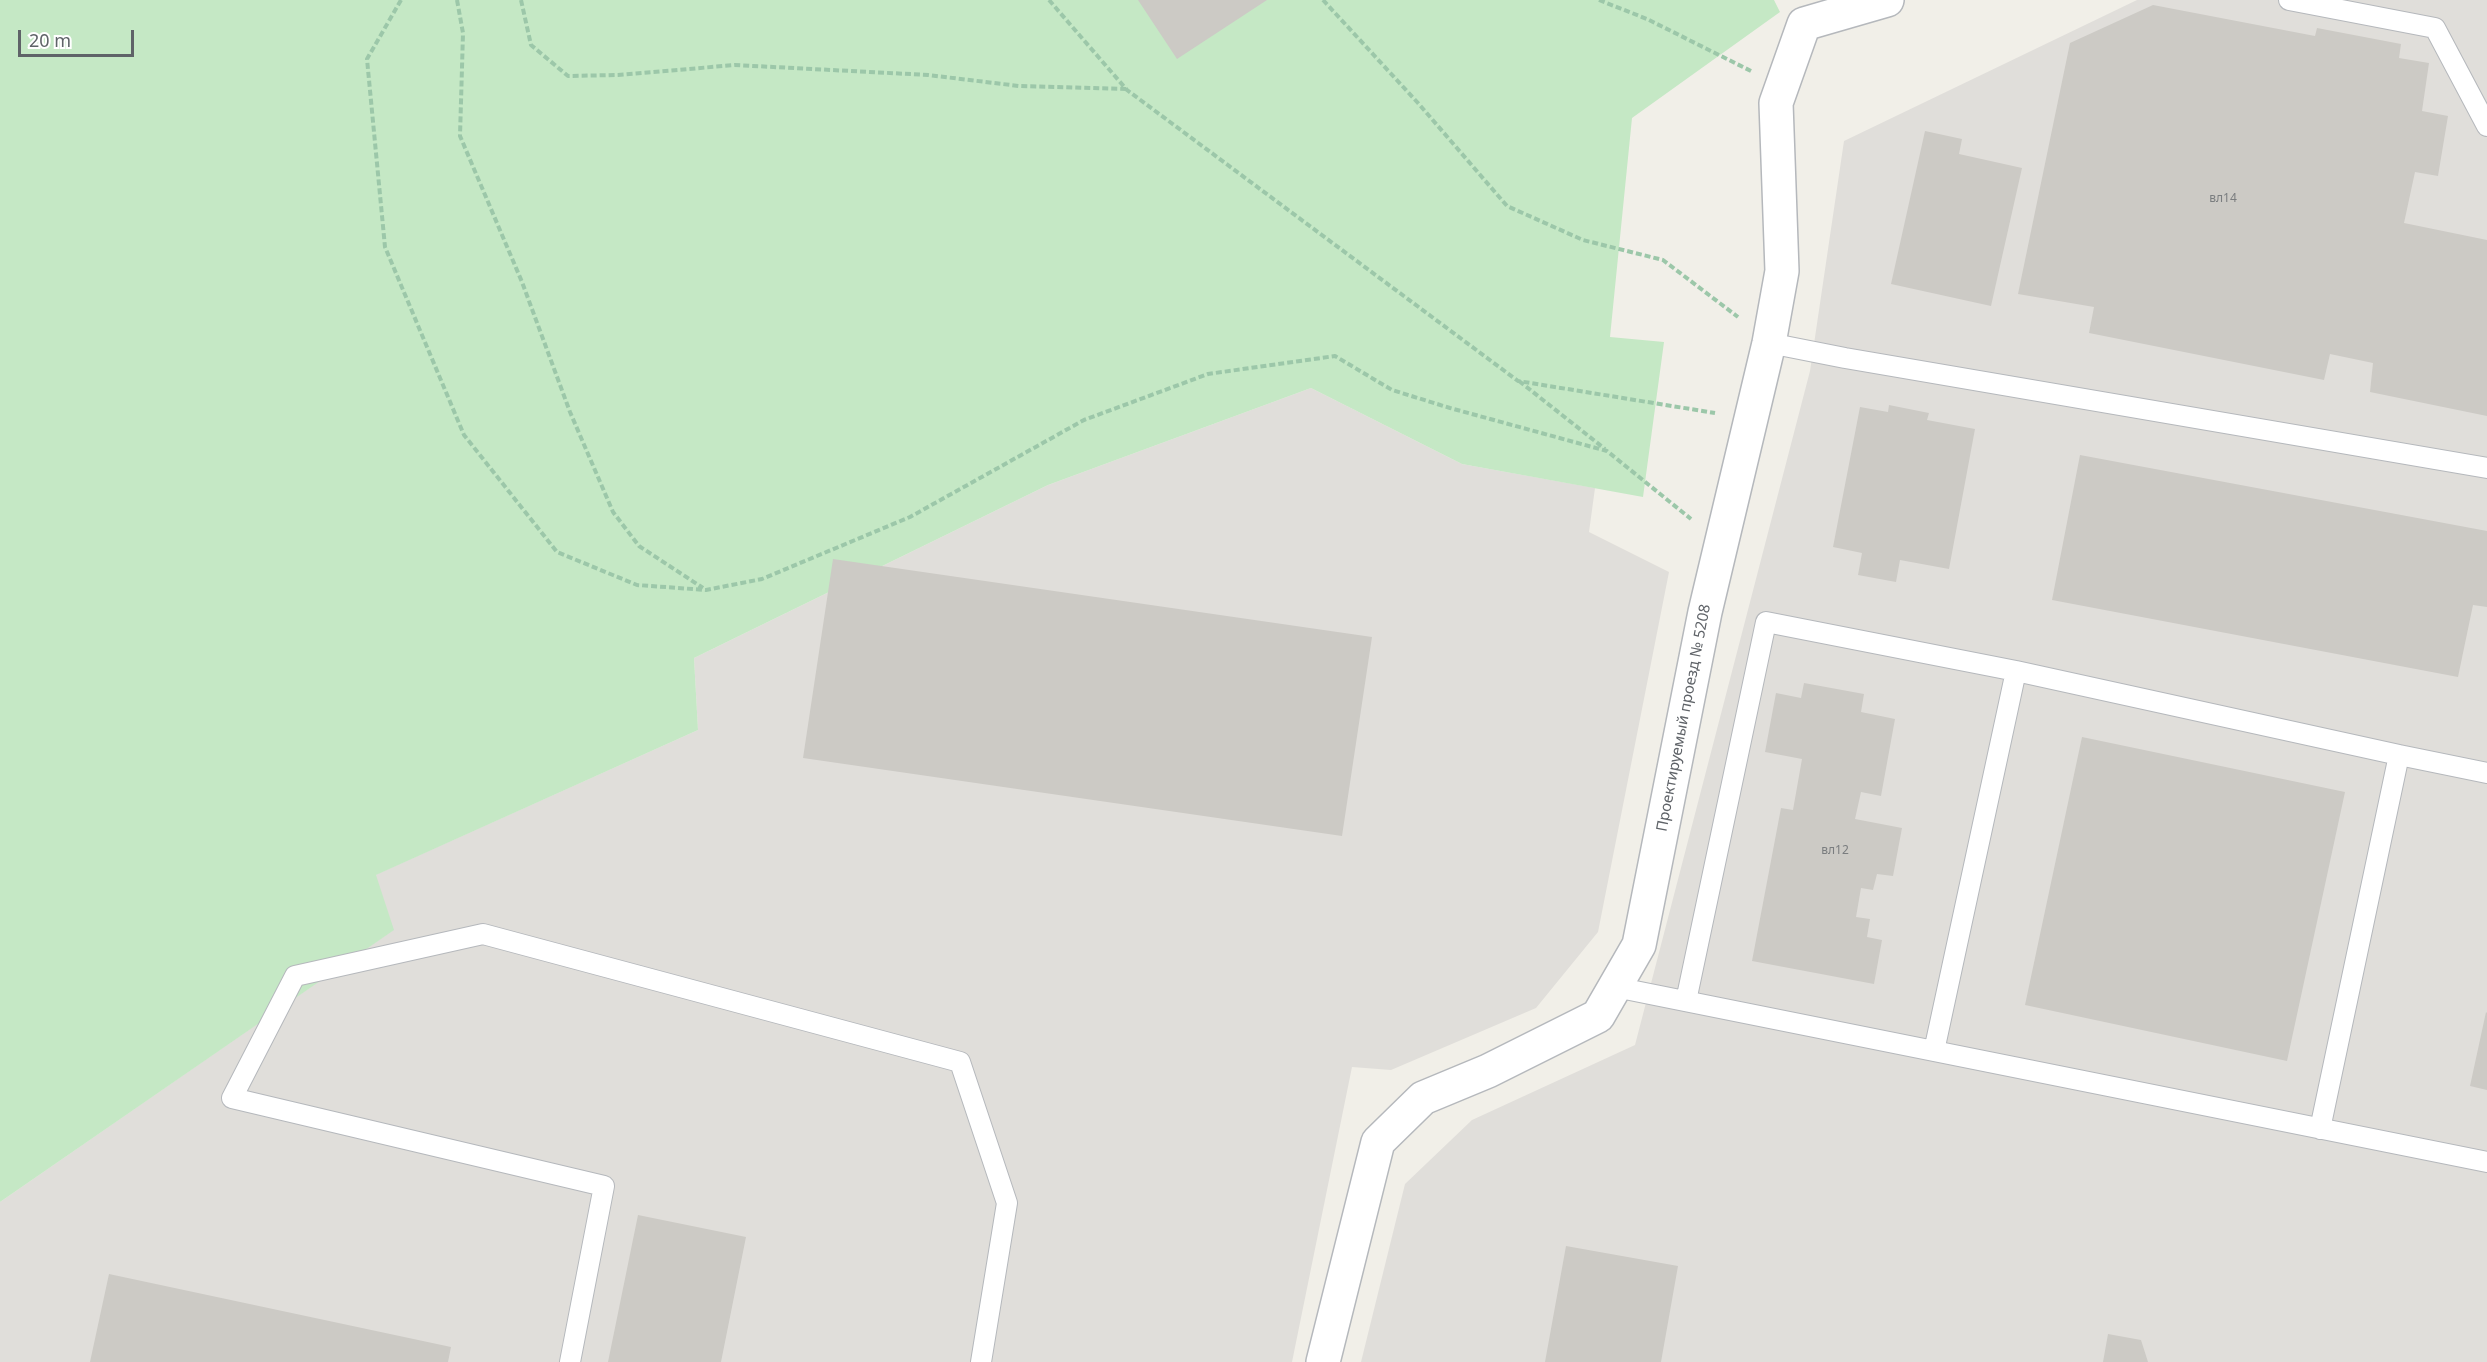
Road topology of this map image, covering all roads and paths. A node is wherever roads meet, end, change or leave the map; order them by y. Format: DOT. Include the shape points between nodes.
graph roads {
  1 [pos="401,0"];
  2 [pos="458,0"];
  3 [pos="521,0"];
  4 [pos="1048,0"];
  5 [pos="1323,0"];
  6 [pos="1599,0"];
  7 [pos="1887,0"];
  8 [pos="2289,0"];
  9 [pos="1127,90"];
  10 [pos="1776,103"];
  11 [pos="2487,126"];
  12 [pos="1769,343"];
  13 [pos="1518,381"];
  14 [pos="1751,419"];
  15 [pos="1607,451"];
  16 [pos="2487,468"];
  17 [pos="1721,544"];
  18 [pos="706,590"];
  19 [pos="2016,671"];
  20 [pos="2399,755"];
  21 [pos="2487,773"];
  22 [pos="1615,987"];
  23 [pos="1686,1001"];
  24 [pos="1934,1051"];
  25 [pos="2320,1129"];
  26 [pos="2487,1162"];
  27 [pos="570,1362"];
  28 [pos="981,1362"];
  29 [pos="1323,1362"];
  1 -- 18 [label="path" via="367,59 385,247 465,435 557,552 637,585"];
  2 -- 18 [label="path" via="464,33 460,136 522,282 570,412 619,521 639,546"];
  3 -- 9 [label="path" via="531,45 568,75 618,75 735,64 928,75 1019,86"];
  4 -- 9 [label="path"];
  5 -- 12 [label="path" via="1507,206 1583,240 1663,260"];
  6 -- 10 [label="path" via="1647,19 1756,73"];
  7 -- 10 [label="street, Проектируемый проезд № 5208" via="1804,24"];
  8 -- 11 [label="lane" via="2435,28"];
  9 -- 13 [label="path"];
  10 -- 12 [label="street, Проектируемый проезд № 5208" via="1782,272"];
  12 -- 14 [label="street, Проектируемый проезд № 5208"];
  12 -- 16 [label="lane"];
  13 -- 14 [label="path"];
  13 -- 15 [label="path"];
  14 -- 17 [label="street, Проектируемый проезд № 5208"];
  15 -- 17 [label="path"];
  15 -- 18 [label="path" via="1392,390 1335,356 1208,374 1084,420 910,517 762,579"];
  17 -- 22 [label="street, Проектируемый проезд № 5208" via="1639,945"];
  19 -- 20 [label="lane"];
  19 -- 23 [label="lane" via="1766,622"];
  19 -- 24 [label="lane"];
  20 -- 21 [label="lane"];
  20 -- 25 [label="lane"];
  22 -- 23 [label="lane"];
  22 -- 29 [label="street, Проектируемый проезд № 5208" via="1598,1016 1488,1071 1423,1098 1378,1142"];
  23 -- 24 [label="lane"];
  24 -- 25 [label="lane"];
  25 -- 26 [label="lane"];
  27 -- 28 [label="lane" via="604,1186 232,1098 295,976 483,934 960,1062 1008,1203"];
}
